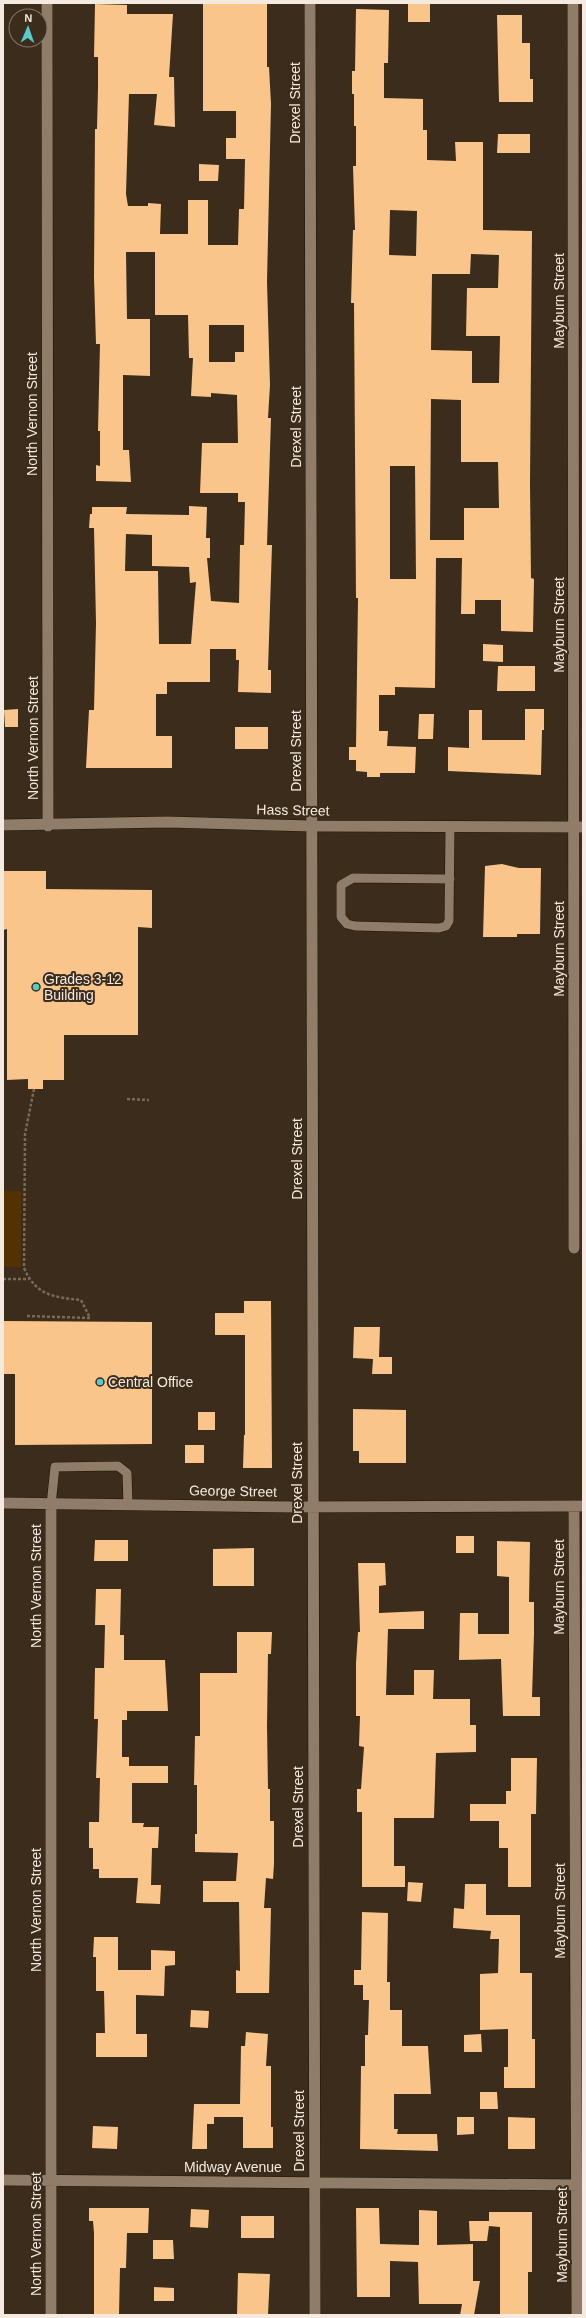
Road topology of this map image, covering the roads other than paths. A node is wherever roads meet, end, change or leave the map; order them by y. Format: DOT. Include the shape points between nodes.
graph roads {
  1 [pos="47,3"];
  2 [pos="310,3"];
  3 [pos="573,3"];
  4 [pos="3,825"];
  5 [pos="48,826"];
  6 [pos="312,826"];
  7 [pos="450,826"];
  8 [pos="579,827"];
  9 [pos="450,879"];
  10 [pos="574,1248"];
  11 [pos="3,1503"];
  12 [pos="51,1505"];
  13 [pos="128,1505"];
  14 [pos="578,1506"];
  15 [pos="312,1507"];
  16 [pos="3,2180"];
  17 [pos="51,2180"];
  18 [pos="315,2182"];
  19 [pos="580,2185"];
  20 [pos="51,2315"];
  21 [pos="315,2315"];
  22 [pos="577,2315"];
  1 -- 5 [label="street, North Vernon Street"];
  2 -- 6 [label="street, Drexel Street"];
  3 -- 8 [label="street, Mayburn Street"];
  4 -- 5 [label="street, Hass Street"];
  5 -- 6 [label="street, Hass Street" via="167,822"];
  6 -- 7 [label="street, Hass Street"];
  6 -- 15 [label="street, Drexel Street"];
  7 -- 8 [label="street, Hass Street"];
  7 -- 9 [label="lane"];
  8 -- 10 [label="street, Mayburn Street"];
  9 -- 9 [label="lane" via="446,926 355,926 347,924 340,917 340,885 352,878"];
  11 -- 12 [label="street, George Street"];
  12 -- 13 [label="street, George Street"];
  12 -- 13 [label="lane" via="55,1467 118,1466 127,1473"];
  12 -- 17 [label="street, North Vernon Street"];
  13 -- 15 [label="street, George Street"];
  14 -- 15 [label="street, George Street"];
  14 -- 19 [label="street, Mayburn Street"];
  15 -- 18 [label="street, Drexel Street"];
  16 -- 17 [label="street, Midway Avenue"];
  17 -- 18 [label="street, Midway Avenue"];
  17 -- 20 [label="street, North Vernon Street"];
  18 -- 19 [label="street, Midway Avenue"];
  18 -- 21 [label="street, Drexel Street"];
  19 -- 22 [label="street, Mayburn Street"];
}
